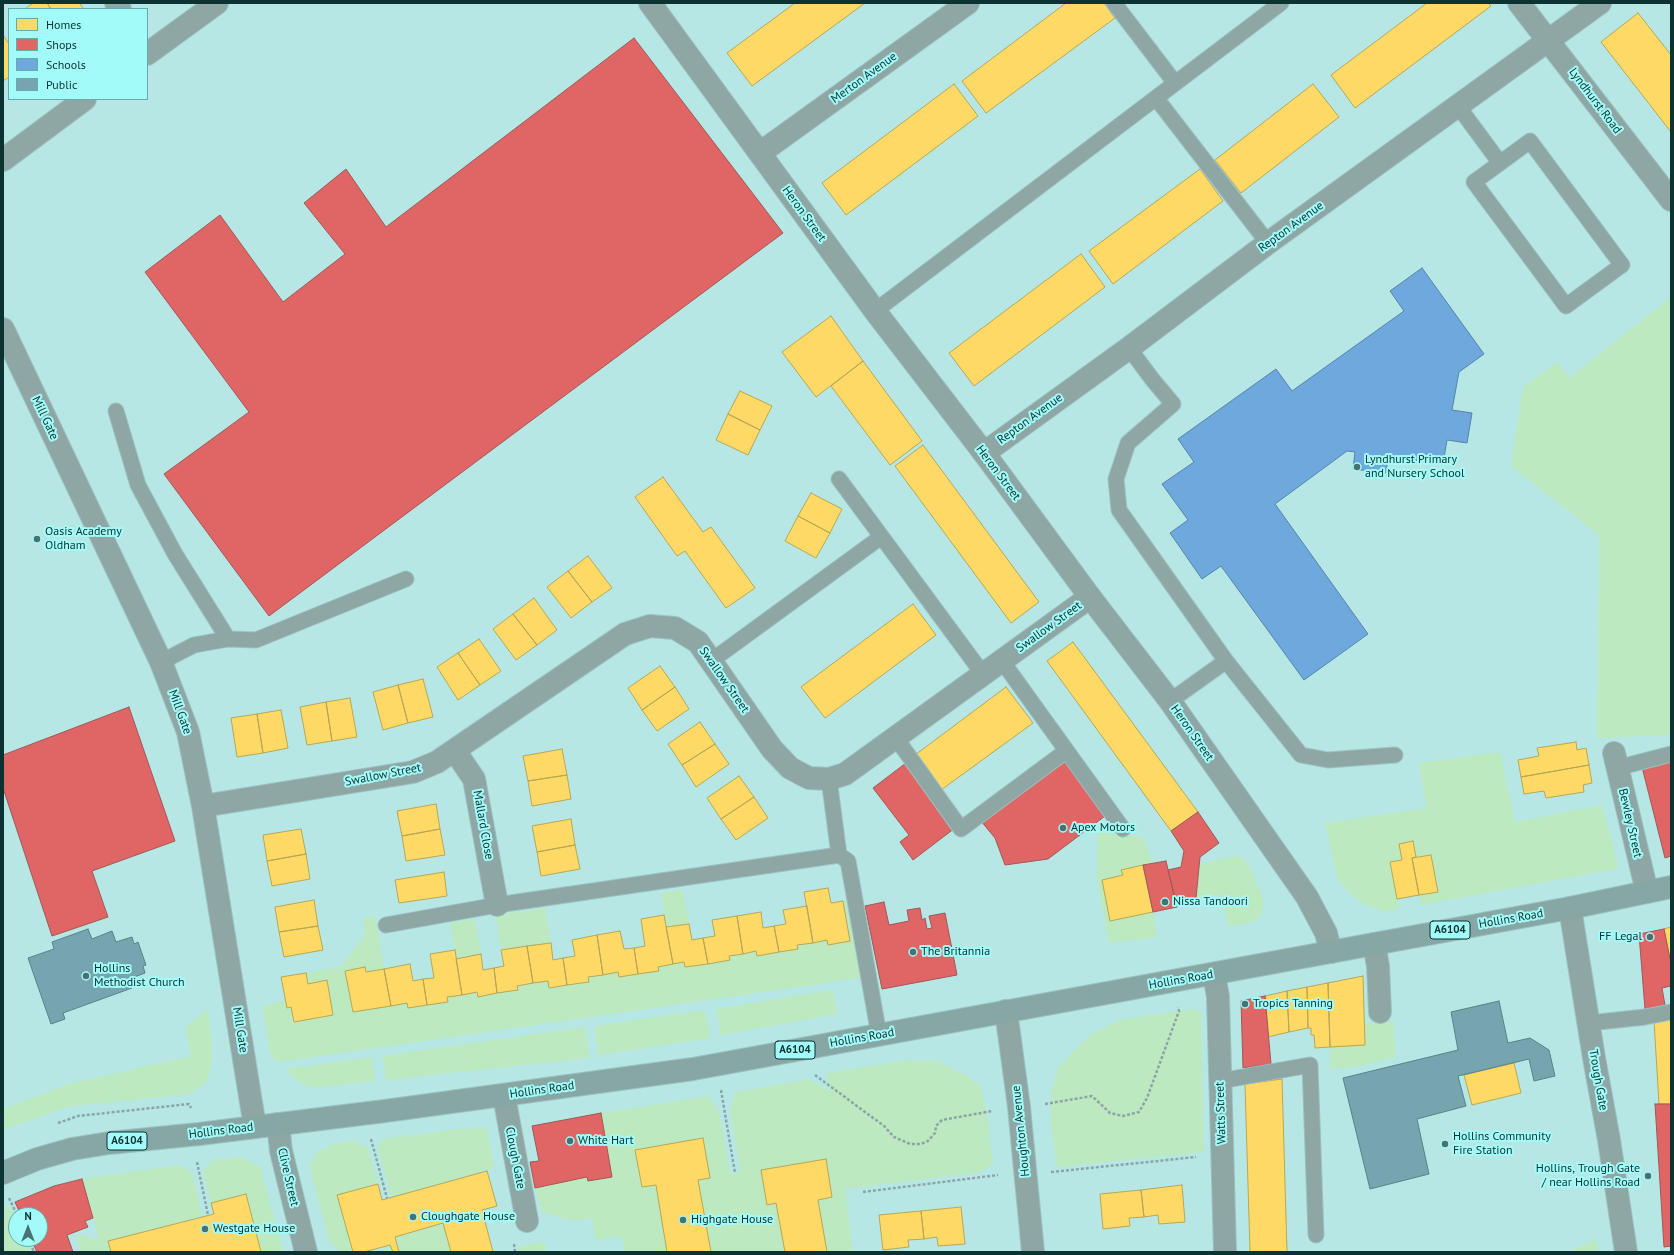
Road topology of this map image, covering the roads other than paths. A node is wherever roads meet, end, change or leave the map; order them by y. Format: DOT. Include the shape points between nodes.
graph roads {
  1 [pos="217,3"];
  2 [pos="650,3"];
  3 [pos="968,3"];
  4 [pos="1114,3"];
  5 [pos="1281,3"];
  6 [pos="1518,3"];
  7 [pos="1600,3"];
  8 [pos="1548,40"];
  9 [pos="148,53"];
  10 [pos="1175,83"];
  11 [pos="1156,98"];
  12 [pos="84,100"];
  13 [pos="1458,106"];
  14 [pos="760,153"];
  15 [pos="3,160"];
  16 [pos="1500,163"];
  17 [pos="1671,200"];
  18 [pos="1268,243"];
  19 [pos="875,311"];
  20 [pos="3,329"];
  21 [pos="1129,348"];
  22 [pos="116,411"];
  23 [pos="984,453"];
  24 [pos="839,479"];
  25 [pos="882,537"];
  26 [pos="406,579"];
  27 [pos="1090,597"];
  28 [pos="228,639"];
  29 [pos="711,661"];
  30 [pos="1002,661"];
  31 [pos="1226,661"];
  32 [pos="161,662"];
  33 [pos="983,674"];
  34 [pos="1170,701"];
  35 [pos="896,738"];
  36 [pos="456,751"];
  37 [pos="1066,751"];
  38 [pos="1671,754"];
  39 [pos="1395,755"];
  40 [pos="1615,761"];
  41 [pos="829,779"];
  42 [pos="203,806"];
  43 [pos="1123,829"];
  44 [pos="840,855"];
  45 [pos="1671,887"];
  46 [pos="1647,892"];
  47 [pos="496,905"];
  48 [pos="1570,908"];
  49 [pos="386,925"];
  50 [pos="1374,944"];
  51 [pos="1331,952"];
  52 [pos="1214,974"];
  53 [pos="1006,1011"];
  54 [pos="1380,1012"];
  55 [pos="1671,1012"];
  56 [pos="1588,1023"];
  57 [pos="879,1034"];
  58 [pos="1220,1081"];
  59 [pos="504,1096"];
  60 [pos="278,1124"];
  61 [pos="255,1127"];
  62 [pos="3,1173"];
  63 [pos="527,1221"];
  64 [pos="1316,1235"];
  65 [pos="306,1252"];
  66 [pos="1033,1252"];
  67 [pos="1225,1252"];
  68 [pos="1626,1252"];
  1 -- 9 [label="street"];
  2 -- 14 [label="street, Heron Street"];
  3 -- 14 [label="street, Merton Avenue"];
  4 -- 10 [label="lane"];
  5 -- 10 [label="lane"];
  6 -- 8 [label="street, Lyndhurst Road"];
  7 -- 8 [label="street, Repton Avenue"];
  8 -- 13 [label="street, Repton Avenue"];
  8 -- 17 [label="street, Lyndhurst Road"];
  10 -- 11 [label="lane"];
  11 -- 18 [label="lane"];
  11 -- 19 [label="lane"];
  12 -- 15 [label="street"];
  13 -- 16 [label="lane"];
  13 -- 18 [label="street, Repton Avenue"];
  14 -- 19 [label="street, Heron Street"];
  16 -- 16 [label="lane" via="1530,141 1622,265 1566,306 1474,182"];
  18 -- 21 [label="street, Repton Avenue"];
  19 -- 23 [label="street, Heron Street"];
  20 -- 32 [label="street, Mill Gate"];
  21 -- 23 [label="street, Repton Avenue"];
  21 -- 31 [label="lane" via="1173,404 1128,443 1116,479 1119,510"];
  22 -- 28 [label="lane" via="138,485 175,554"];
  23 -- 27 [label="street, Heron Street"];
  24 -- 25 [label="lane"];
  25 -- 29 [label="lane"];
  25 -- 33 [label="lane"];
  26 -- 28 [label="lane" via="256,640"];
  27 -- 30 [label="street, Swallow Street"];
  27 -- 34 [label="street, Heron Street"];
  28 -- 32 [label="lane" via="194,645"];
  29 -- 36 [label="street, Swallow Street" via="698,642 675,628 650,626 625,634"];
  29 -- 41 [label="street, Swallow Street" via="772,749 790,768 809,778"];
  30 -- 33 [label="street, Swallow Street"];
  30 -- 37 [label="lane"];
  31 -- 34 [label="lane"];
  31 -- 39 [label="lane" via="1301,755 1328,760"];
  32 -- 42 [label="street, Mill Gate" via="188,732"];
  33 -- 35 [label="street, Swallow Street"];
  34 -- 51 [label="street, Heron Street" via="1307,897 1326,933"];
  35 -- 37 [label="lane" via="962,829"];
  35 -- 41 [label="street, Swallow Street" via="845,774"];
  36 -- 42 [label="street, Swallow Street" via="413,772"];
  36 -- 47 [label="street, Mallard Close" via="474,779"];
  37 -- 43 [label="lane"];
  38 -- 40 [label="lane"];
  40 -- 46 [label="street, Bewley Street"];
  41 -- 44 [label="lane"];
  42 -- 61 [label="street, Mill Gate"];
  44 -- 47 [label="lane"];
  44 -- 57 [label="lane" via="848,861"];
  45 -- 46 [label="main road, Hollins Road / A6104"];
  46 -- 48 [label="main road, Hollins Road / A6104"];
  47 -- 49 [label="lane"];
  48 -- 50 [label="main road, Hollins Road / A6104"];
  48 -- 56 [label="street, Trough Gate"];
  50 -- 51 [label="main road, Hollins Road / A6104"];
  50 -- 54 [label="street" via="1378,966"];
  51 -- 52 [label="main road, Hollins Road / A6104"];
  52 -- 53 [label="main road, Hollins Road / A6104"];
  52 -- 58 [label="street, Watts Street" via="1218,992"];
  53 -- 57 [label="main road, Hollins Road / A6104"];
  53 -- 66 [label="street, Houghton Avenue" via="1019,1107"];
  55 -- 56 [label="lane"];
  56 -- 68 [label="street, Trough Gate"];
  57 -- 59 [label="main road, Hollins Road / A6104" via="693,1069"];
  58 -- 64 [label="lane" via="1310,1065"];
  58 -- 67 [label="street, Watts Street"];
  59 -- 60 [label="main road, Hollins Road / A6104"];
  59 -- 63 [label="street, Clough Gate"];
  60 -- 61 [label="main road, Hollins Road / A6104"];
  60 -- 65 [label="street, Clive Street" via="281,1150"];
  61 -- 62 [label="main road, Hollins Road / A6104" via="72,1149 37,1159"];
}
